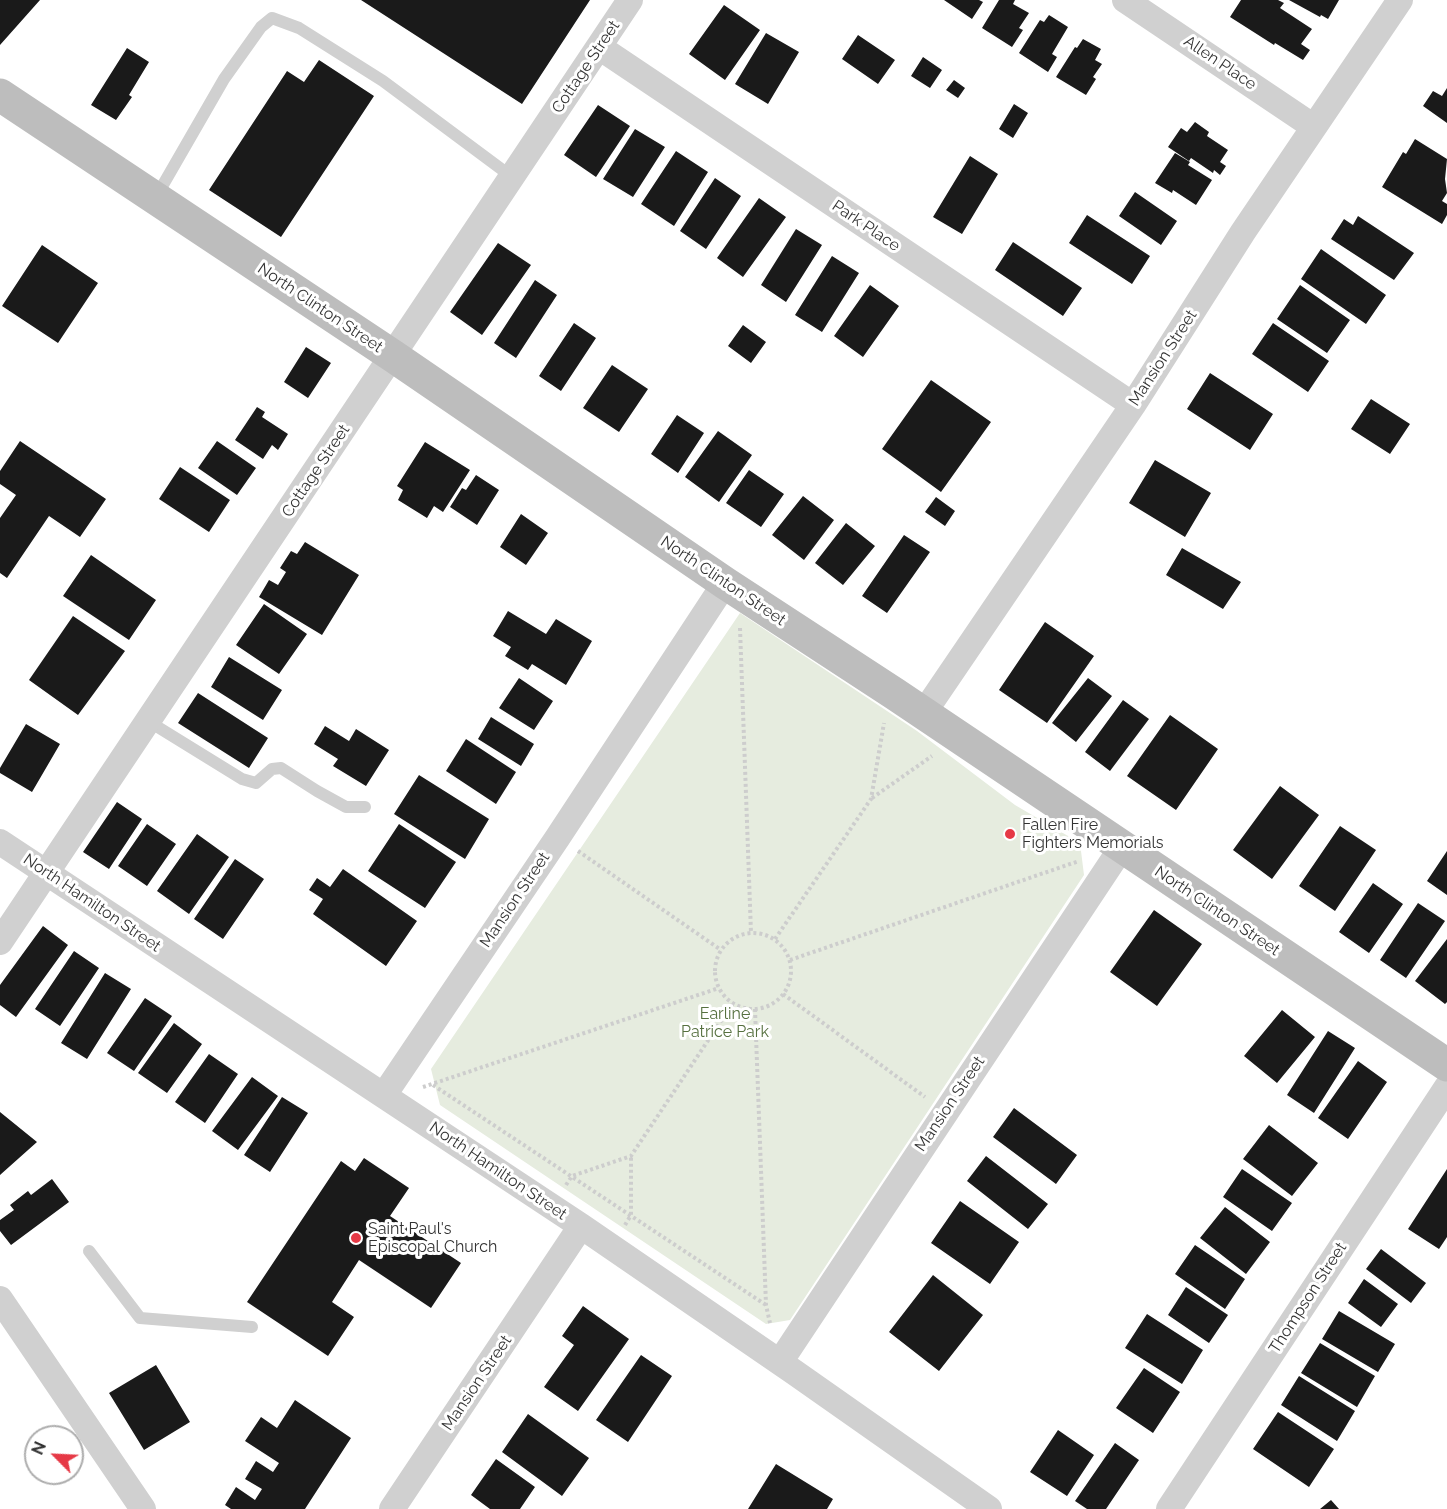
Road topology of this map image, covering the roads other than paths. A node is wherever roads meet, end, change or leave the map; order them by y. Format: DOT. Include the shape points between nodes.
graph roads {
  1 [pos="630,0"];
  2 [pos="1125,0"];
  3 [pos="1400,0"];
  4 [pos="599,47"];
  5 [pos="0,94"];
  6 [pos="1314,126"];
  7 [pos="512,177"];
  8 [pos="155,198"];
  9 [pos="393,356"];
  10 [pos="1133,405"];
  11 [pos="725,584"];
  12 [pos="923,714"];
  13 [pos="148,720"];
  14 [pos="365,807"];
  15 [pos="0,842"];
  16 [pos="1122,847"];
  17 [pos="46,873"];
  18 [pos="0,942"];
  19 [pos="1447,1065"];
  20 [pos="1447,1087"];
  21 [pos="384,1095"];
  22 [pos="581,1226"];
  23 [pos="89,1251"];
  24 [pos="0,1299"];
  25 [pos="252,1327"];
  26 [pos="780,1362"];
  27 [pos="394,1508"];
  28 [pos="143,1509"];
  29 [pos="989,1509"];
  30 [pos="1169,1509"];
  1 -- 4 [label="street, Cottage Street"];
  2 -- 6 [label="street, Allen Place"];
  3 -- 6 [label="street, Mansion Street"];
  4 -- 7 [label="street, Cottage Street"];
  4 -- 10 [label="street, Park Place"];
  5 -- 8 [label="street, North Clinton Street"];
  6 -- 10 [label="street, Mansion Street"];
  7 -- 8 [label="lane" via="383,81 298,28 272,18 261,27 225,79"];
  7 -- 9 [label="street, Cottage Street"];
  8 -- 9 [label="street, North Clinton Street"];
  9 -- 11 [label="street, North Clinton Street"];
  9 -- 13 [label="street, Cottage Street"];
  10 -- 12 [label="street, Mansion Street"];
  11 -- 12 [label="street, North Clinton Street"];
  11 -- 21 [label="street, Mansion Street"];
  12 -- 16 [label="street, North Clinton Street"];
  13 -- 14 [label="lane" via="242,779 256,783 272,769 281,768 346,807"];
  13 -- 17 [label="street, Cottage Street"];
  15 -- 17 [label="street, North Hamilton Street"];
  16 -- 19 [label="street, North Clinton Street"];
  16 -- 26 [label="street, Mansion Street"];
  17 -- 18 [label="street, Cottage Street"];
  17 -- 21 [label="street, North Hamilton Street"];
  20 -- 30 [label="street, Thompson Street"];
  21 -- 22 [label="street, North Hamilton Street"];
  22 -- 26 [label="street, North Hamilton Street"];
  22 -- 27 [label="street, Mansion Street"];
  23 -- 25 [label="lane" via="140,1318"];
  24 -- 28 [label="street"];
  26 -- 29 [label="street, North Hamilton Street"];
}
